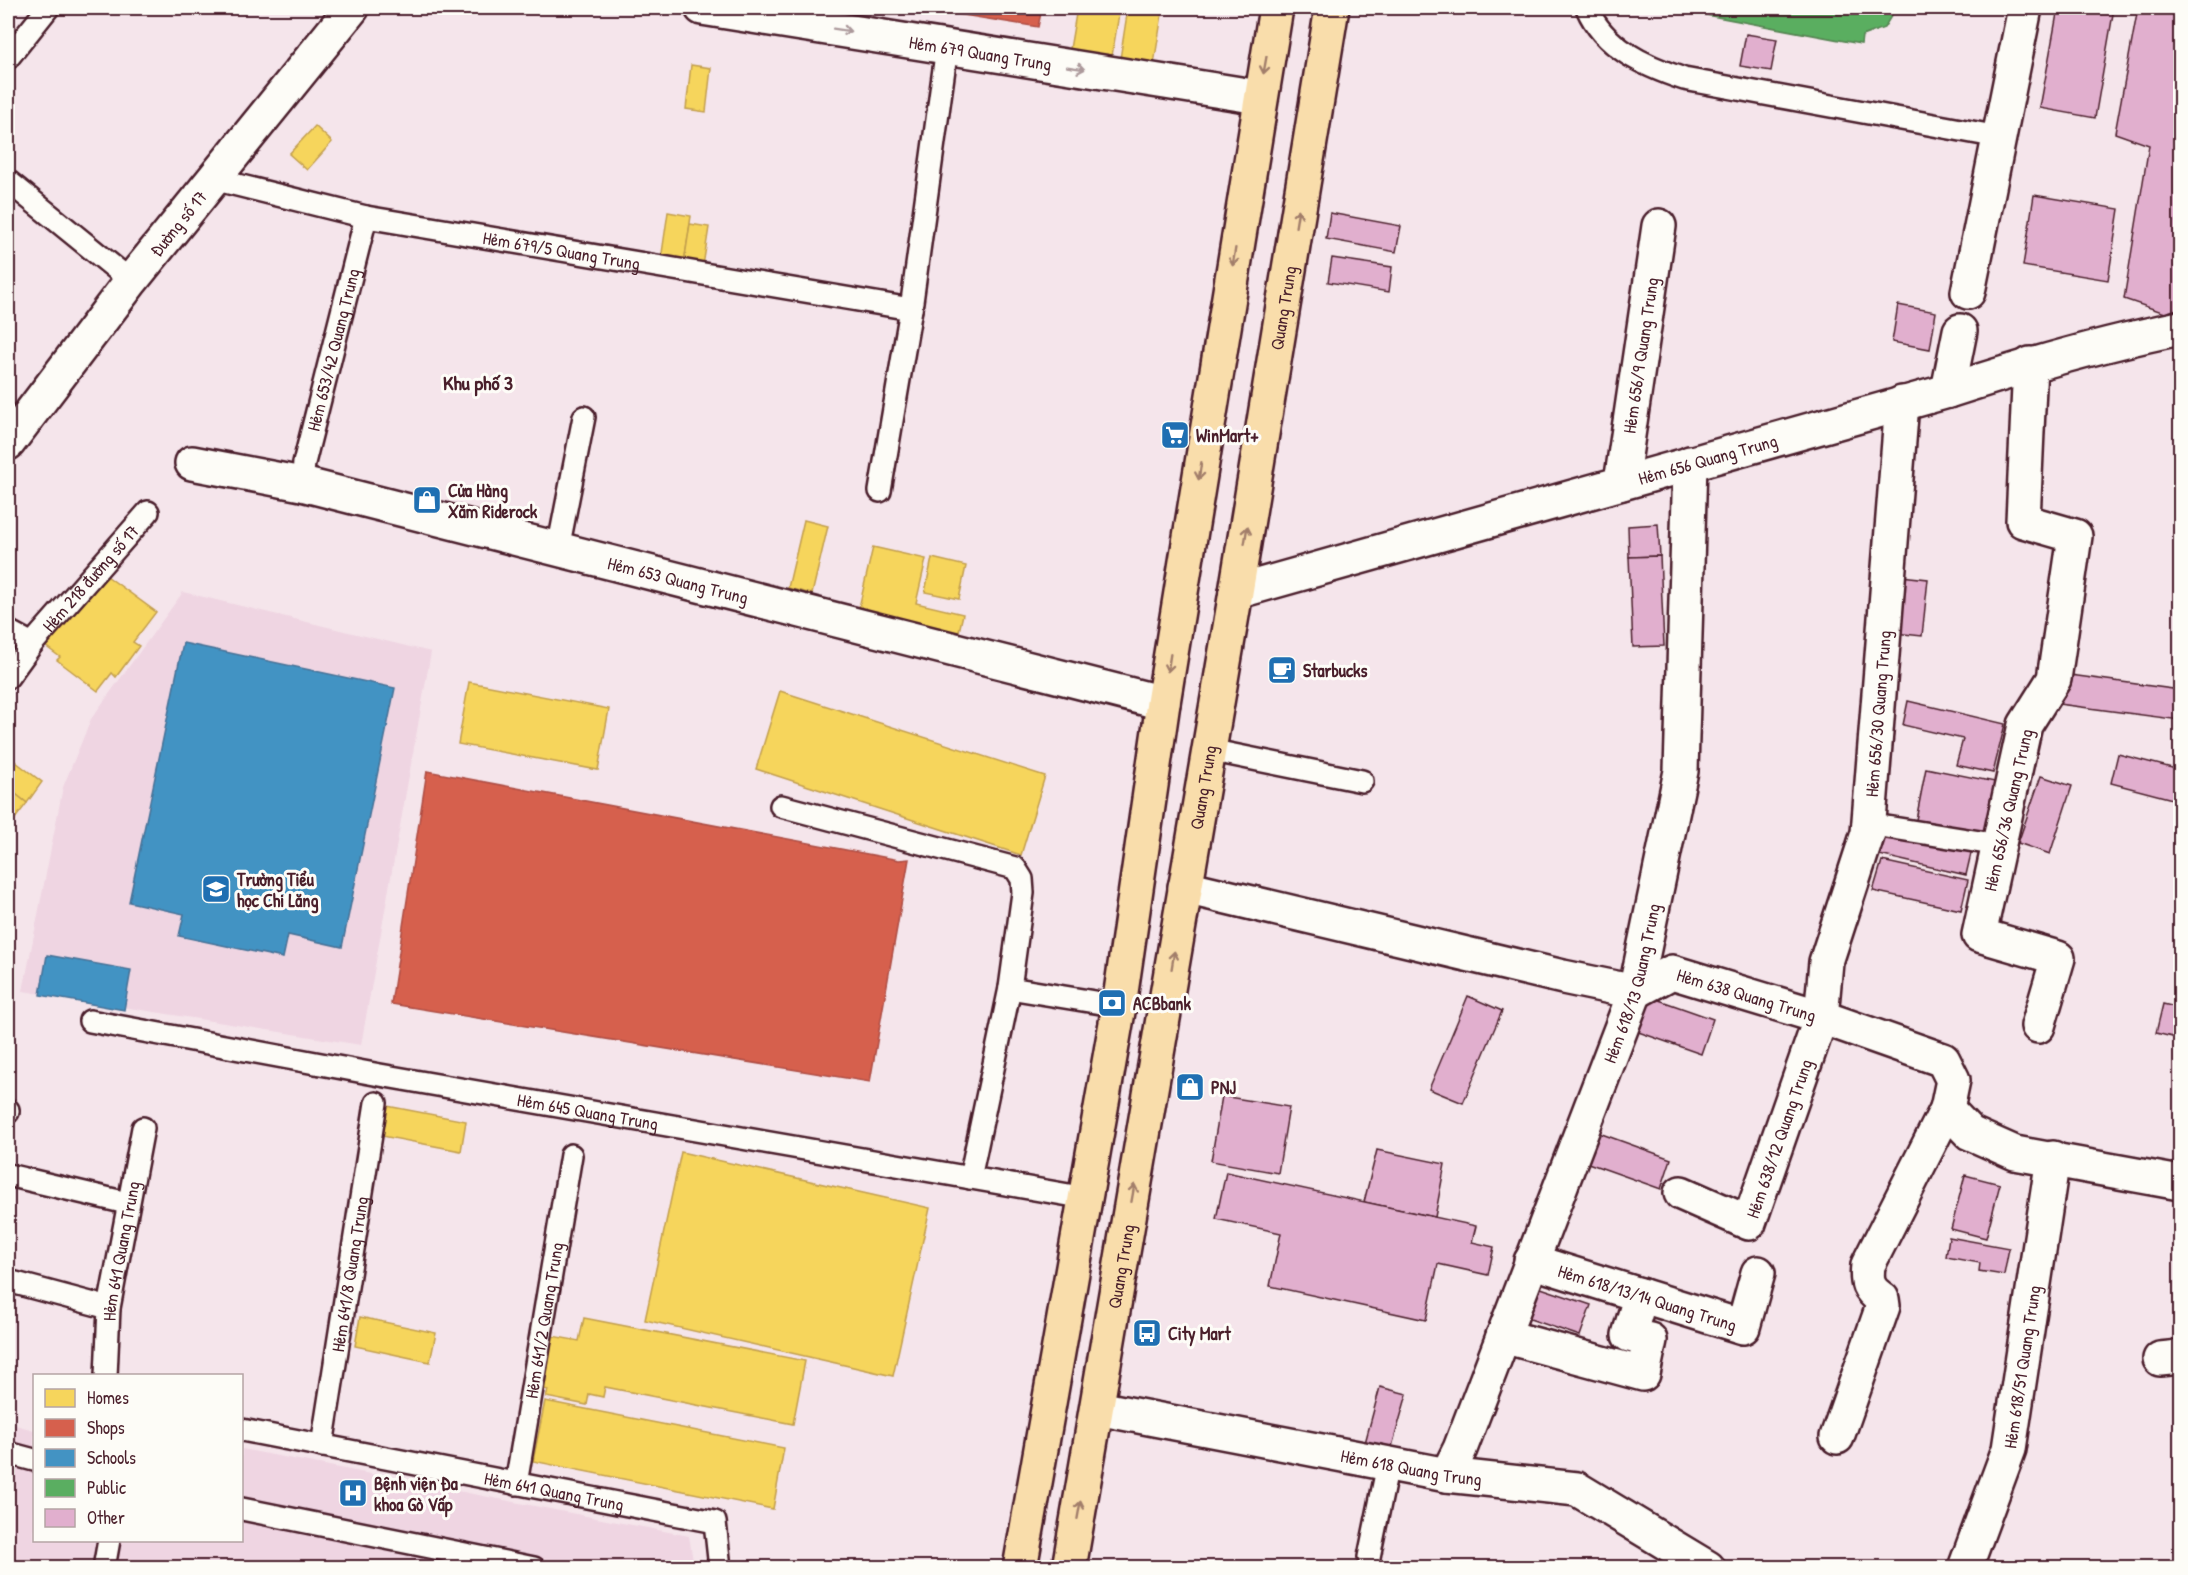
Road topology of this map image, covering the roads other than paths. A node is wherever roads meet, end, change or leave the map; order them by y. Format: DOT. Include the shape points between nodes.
graph roads {
  1 [pos="48,8"];
  2 [pos="352,8"];
  3 [pos="702,8"];
  4 [pos="1276,8"];
  5 [pos="1332,8"];
  6 [pos="1587,8"];
  7 [pos="2025,8"];
  8 [pos="947,47"];
  9 [pos="8,58"];
  10 [pos="1259,97"];
  11 [pos="1999,137"];
  12 [pos="213,179"];
  13 [pos="8,181"];
  14 [pos="366,217"];
  15 [pos="1659,226"];
  16 [pos="131,281"];
  17 [pos="1968,292"];
  18 [pos="911,309"];
  19 [pos="2181,328"];
  20 [pos="1960,331"];
  21 [pos="2030,364"];
  22 [pos="1948,391"];
  23 [pos="1902,403"];
  24 [pos="584,417"];
  25 [pos="8,443"];
  26 [pos="192,463"];
  27 [pos="1690,463"];
  28 [pos="1621,483"];
  29 [pos="302,484"];
  30 [pos="880,491"];
  31 [pos="148,512"];
  32 [pos="558,549"];
  33 [pos="1236,592"];
  34 [pos="8,631"];
  35 [pos="32,644"];
  36 [pos="8,677"];
  37 [pos="1163,703"];
  38 [pos="1209,750"];
  39 [pos="1362,781"];
  40 [pos="781,806"];
  41 [pos="1868,824"];
  42 [pos="1999,844"];
  43 [pos="1185,887"];
  44 [pos="1010,988"];
  45 [pos="1635,992"];
  46 [pos="1119,1006"];
  47 [pos="1165,1012"];
  48 [pos="1821,1017"];
  49 [pos="90,1021"];
  50 [pos="2038,1026"];
  51 [pos="376,1103"];
  52 [pos="1947,1109"];
  53 [pos="143,1128"];
  54 [pos="571,1155"];
  55 [pos="2053,1158"];
  56 [pos="8,1175"];
  57 [pos="970,1178"];
  58 [pos="2181,1183"];
  59 [pos="1681,1193"];
  60 [pos="1086,1198"];
  61 [pos="128,1203"];
  62 [pos="1531,1261"];
  63 [pos="1758,1273"];
  64 [pos="8,1281"];
  65 [pos="1641,1295"];
  66 [pos="109,1308"];
  67 [pos="1503,1336"];
  68 [pos="106,1374"];
  69 [pos="1096,1408"];
  70 [pos="243,1430"];
  71 [pos="1836,1437"];
  72 [pos="322,1446"];
  73 [pos="8,1453"];
  74 [pos="33,1460"];
  75 [pos="1388,1464"];
  76 [pos="1447,1475"];
  77 [pos="516,1484"];
  78 [pos="243,1509"];
  79 [pos="109,1542"];
  80 [pos="1369,1557"];
  81 [pos="104,1568"];
  82 [pos="534,1568"];
  83 [pos="720,1568"];
  84 [pos="1020,1568"];
  85 [pos="1069,1568"];
  86 [pos="1708,1568"];
  87 [pos="1965,1568"];
  1 -- 9 [label="lane"];
  2 -- 12 [label="street, Đường số 17"];
  3 -- 8 [label="street, Hẻm 679 Quang Trung, one-way"];
  4 -- 10 [label="main road, one-way"];
  33 -- 5 [label="main road, Quang Trung, one-way"];
  6 -- 11 [label="lane" via="1607,38 1627,54 1684,79"];
  7 -- 11 [label="street"];
  8 -- 10 [label="street, Hẻm 679 Quang Trung, one-way"];
  8 -- 18 [label="lane"];
  10 -- 37 [label="main road, one-way"];
  11 -- 17 [label="street"];
  12 -- 14 [label="lane, Hẻm 679/5 Quang Trung"];
  12 -- 16 [label="street, Đường số 17"];
  13 -- 16 [label="lane"];
  14 -- 18 [label="lane, Hẻm 679/5 Quang Trung"];
  14 -- 29 [label="lane, Hẻm 653/42 Quang Trung"];
  15 -- 28 [label="street, Hẻm 656/9 Quang Trung"];
  16 -- 25 [label="street, Đường số 17"];
  17 -- 20 [label="lane"];
  18 -- 30 [label="lane"];
  19 -- 21 [label="street, Hẻm 656 Quang Trung" via="2109,342"];
  20 -- 22 [label="street"];
  21 -- 22 [label="street, Hẻm 656 Quang Trung"];
  21 -- 42 [label="street, Hẻm 656/36 Quang Trung" via="2023,521 2075,536 2054,679 2025,725"];
  22 -- 23 [label="street, Hẻm 656 Quang Trung"];
  23 -- 27 [label="street, Hẻm 656 Quang Trung"];
  23 -- 41 [label="street, Hẻm 656/30 Quang Trung"];
  24 -- 32 [label="lane"];
  26 -- 29 [label="street, Hẻm 653 Quang Trung"];
  27 -- 28 [label="street, Hẻm 656 Quang Trung"];
  27 -- 45 [label="street, Hẻm 618/13 Quang Trung" via="1681,771"];
  28 -- 33 [label="street, Hẻm 656 Quang Trung"];
  29 -- 32 [label="street, Hẻm 653 Quang Trung"];
  31 -- 35 [label="lane, Hẻm 218 đường số 17"];
  32 -- 37 [label="street, Hẻm 653 Quang Trung"];
  33 -- 38 [label="main road, Quang Trung"];
  34 -- 35 [label="lane"];
  35 -- 36 [label="lane, Hẻm 218 đường số 17"];
  37 -- 46 [label="main road"];
  38 -- 39 [label="lane"];
  38 -- 43 [label="main road, Quang Trung"];
  40 -- 44 [label="lane" via="1015,868 1022,879 1023,893"];
  41 -- 42 [label="lane"];
  41 -- 48 [label="street, Hẻm 656/30 Quang Trung" via="1826,963"];
  42 -- 50 [label="street, Hẻm 656/36 Quang Trung" via="1979,935 2058,958"];
  43 -- 45 [label="street"];
  47 -- 43 [label="main road, Quang Trung, one-way"];
  44 -- 46 [label="lane"];
  44 -- 57 [label="lane"];
  45 -- 48 [label="street, Hẻm 638 Quang Trung" via="1672,972"];
  45 -- 62 [label="street, Hẻm 618/13 Quang Trung"];
  46 -- 47 [label="main road"];
  46 -- 60 [label="main road"];
  69 -- 47 [label="main road, Quang Trung, one-way"];
  48 -- 52 [label="street, Hẻm 638 Quang Trung" via="1943,1060 1953,1080"];
  48 -- 59 [label="street, Hẻm 638/12 Quang Trung" via="1749,1223"];
  49 -- 57 [label="lane, Hẻm 645 Quang Trung"];
  51 -- 72 [label="lane, Hẻm 641/8 Quang Trung"];
  52 -- 55 [label="street" via="1970,1133 2015,1153"];
  52 -- 71 [label="street, Hẻm 638 Quang Trung" via="1868,1265 1866,1280 1870,1291 1882,1299 1883,1306"];
  53 -- 61 [label="lane, Hẻm 641 Quang Trung"];
  54 -- 77 [label="lane, Hẻm 641/2 Quang Trung"];
  55 -- 58 [label="street"];
  55 -- 87 [label="street, Hẻm 618/51 Quang Trung" via="2009,1449"];
  56 -- 61 [label="lane"];
  57 -- 60 [label="lane, Hẻm 645 Quang Trung"];
  60 -- 84 [label="main road"];
  61 -- 66 [label="lane, Hẻm 641 Quang Trung"];
  62 -- 65 [label="street, Hẻm 618/13/14 Quang Trung"];
  62 -- 67 [label="street, Hẻm 618/13 Quang Trung"];
  63 -- 65 [label="street, Hẻm 618/13/14 Quang Trung" via="1743,1327"];
  64 -- 66 [label="lane"];
  65 -- 67 [label="street" via="1629,1335 1650,1340 1643,1374"];
  66 -- 68 [label="lane, Hẻm 641 Quang Trung"];
  67 -- 76 [label="street, Hẻm 618/13 Quang Trung"];
  69 -- 75 [label="street, Hẻm 618 Quang Trung"];
  85 -- 69 [label="main road, Quang Trung, one-way"];
  70 -- 72 [label="lane, Hẻm 641 Quang Trung"];
  72 -- 77 [label="lane, Hẻm 641 Quang Trung"];
  73 -- 74 [label="lane"];
  75 -- 76 [label="street, Hẻm 618 Quang Trung"];
  75 -- 80 [label="lane"];
  76 -- 86 [label="street, Hẻm 618 Quang Trung" via="1577,1488"];
  77 -- 83 [label="lane, Hẻm 641 Quang Trung" via="715,1522"];
  78 -- 82 [label="lane"];
  79 -- 81 [label="lane"];
}
